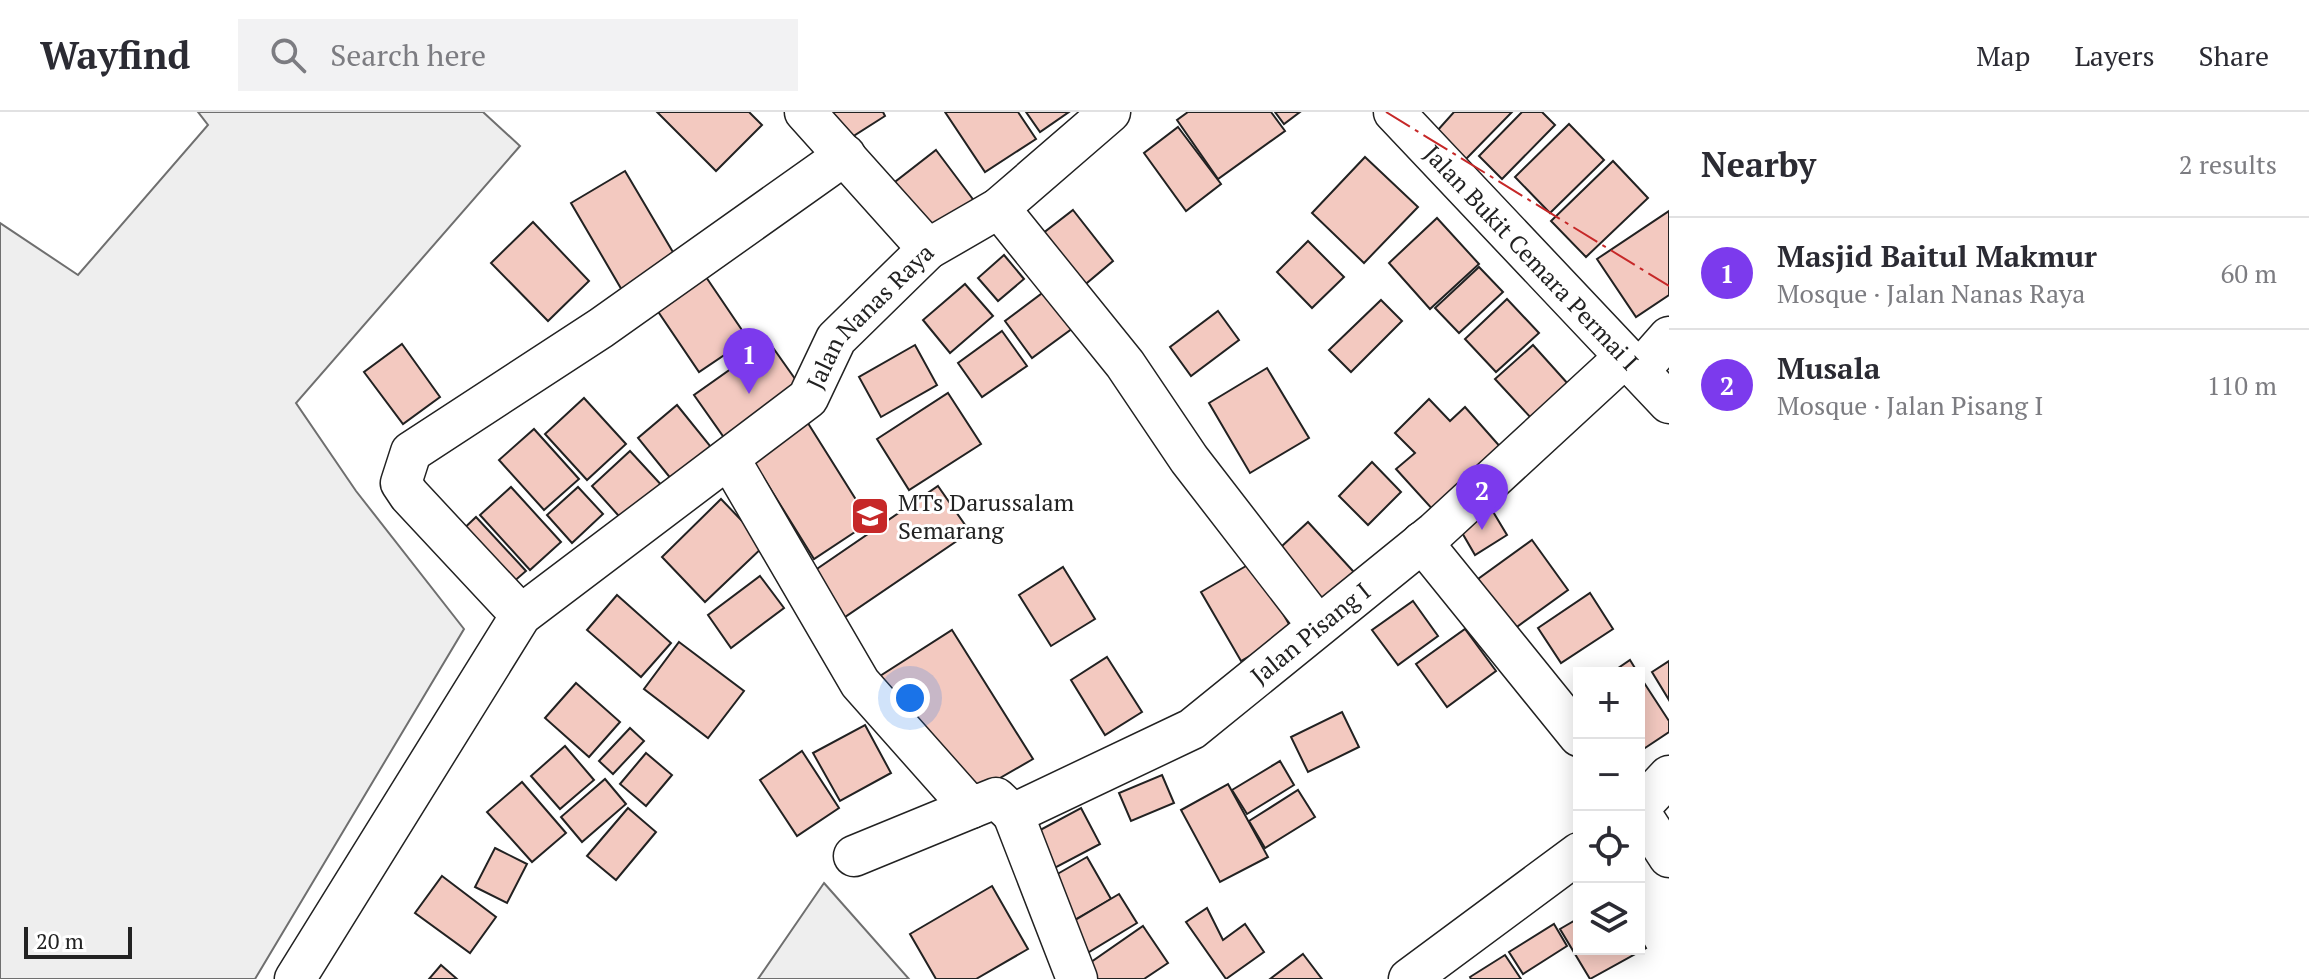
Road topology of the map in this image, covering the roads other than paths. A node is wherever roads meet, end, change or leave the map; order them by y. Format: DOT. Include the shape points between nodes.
graph roads {
  1 [pos="805,112"];
  2 [pos="1110,112"];
  3 [pos="1416,120"];
  4 [pos="845,155"];
  5 [pos="999,208"];
  6 [pos="928,249"];
  7 [pos="1669,337"];
  8 [pos="1632,364"];
  9 [pos="1669,403"];
  10 [pos="730,460"];
  11 [pos="1422,542"];
  12 [pos="521,615"];
  13 [pos="1318,626"];
  14 [pos="1573,729"];
  15 [pos="1669,776"];
  16 [pos="965,801"];
  17 [pos="1645,802"];
  18 [pos="1640,811"];
  19 [pos="1013,814"];
  20 [pos="854,856"];
  21 [pos="1573,857"];
  22 [pos="1669,857"];
  23 [pos="295,979"];
  24 [pos="1077,979"];
  25 [pos="1409,979"];
  1 -- 4 [label="street"];
  2 -- 5 [label="street, Jalan Nanas Raya"];
  3 -- 8 [label="street, Jalan Bukit Cemara Permai I"];
  4 -- 6 [label="street"];
  4 -- 12 [label="street" via="601,328 411,452 401,483 409,495"];
  5 -- 6 [label="street, Jalan Nanas Raya"];
  5 -- 13 [label="street" via="1125,364 1189,459"];
  6 -- 10 [label="street, Jalan Nanas Raya" via="836,339 808,398"];
  7 -- 8 [label="street, Jalan Pisang I"];
  8 -- 9 [label="street, Jalan Bukit Cemara Permai I"];
  8 -- 11 [label="street, Jalan Pisang I"];
  10 -- 12 [label="street, Jalan Nanas Raya"];
  10 -- 16 [label="street" via="860,683"];
  11 -- 13 [label="street, Jalan Pisang I"];
  11 -- 14 [label="street"];
  12 -- 23 [label="street"];
  13 -- 19 [label="street, Jalan Pisang I" via="1192,729"];
  15 -- 17 [label="street"];
  16 -- 19 [label="street" via="996,798"];
  16 -- 20 [label="street"];
  18 -- 22 [label="street"];
  19 -- 24 [label="street"];
  21 -- 25 [label="street"];
}
